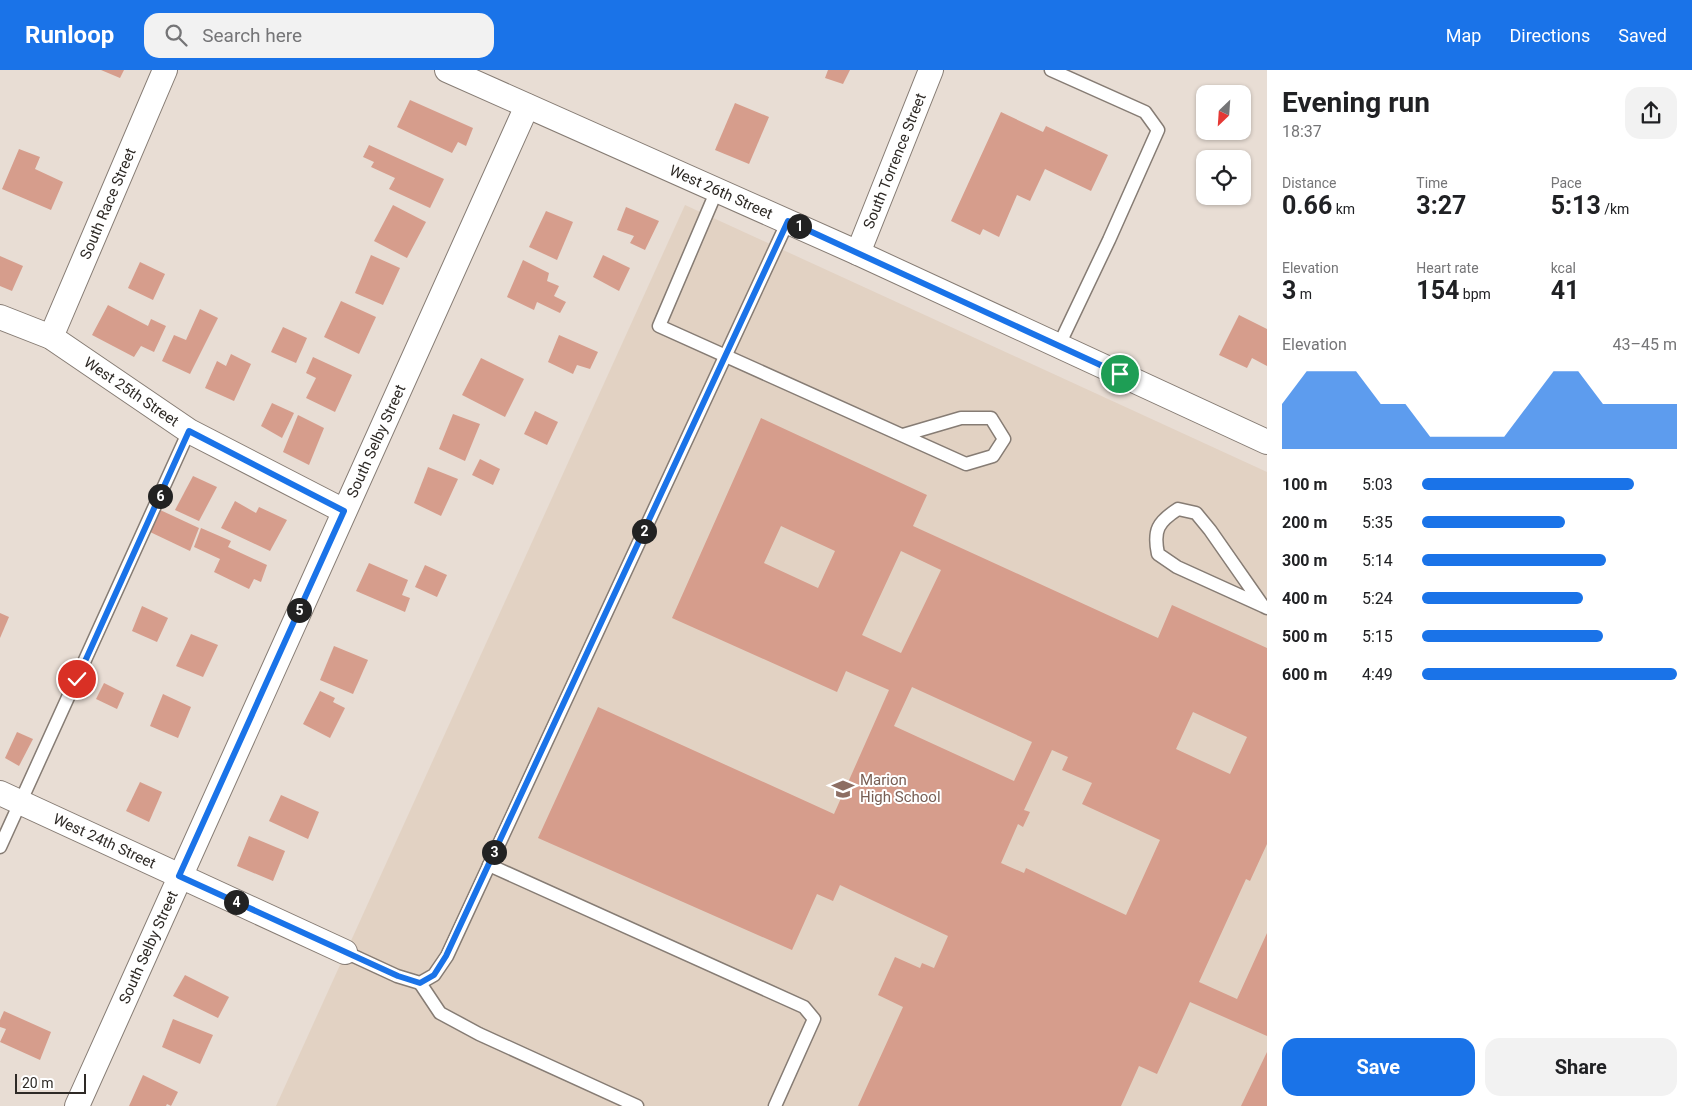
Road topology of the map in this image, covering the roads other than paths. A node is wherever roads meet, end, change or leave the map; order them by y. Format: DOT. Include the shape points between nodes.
graph roads {
  1 [pos="165,70"];
  2 [pos="447,70"];
  3 [pos="931,70"];
  4 [pos="1051,70"];
  5 [pos="527,106"];
  6 [pos="717,190"];
  7 [pos="788,221"];
  8 [pos="858,253"];
  9 [pos="0,317"];
  10 [pos="51,337"];
  11 [pos="1059,345"];
  12 [pos="726,355"];
  13 [pos="189,431"];
  14 [pos="903,435"];
  15 [pos="1267,442"];
  16 [pos="344,511"];
  17 [pos="1265,607"];
  18 [pos="10,798"];
  19 [pos="0,847"];
  20 [pos="488,865"];
  21 [pos="179,876"];
  22 [pos="345,952"];
  23 [pos="420,983"];
  24 [pos="77,1106"];
  25 [pos="637,1106"];
  26 [pos="775,1106"];
  1 -- 10 [label="street, South Race Street"];
  2 -- 5 [label="street, West 26th Street"];
  3 -- 8 [label="street, South Torrence Street"];
  4 -- 11 [label="lane" via="1145,112 1158,130"];
  5 -- 6 [label="street, West 26th Street"];
  5 -- 16 [label="street, South Selby Street"];
  6 -- 7 [label="street, West 26th Street"];
  6 -- 12 [label="lane" via="659,326"];
  7 -- 8 [label="street, West 26th Street"];
  7 -- 12 [label="lane"];
  8 -- 11 [label="street, West 26th Street"];
  9 -- 10 [label="street, West 25th Street"];
  10 -- 13 [label="street, West 25th Street"];
  11 -- 15 [label="street, West 26th Street"];
  12 -- 14 [label="lane"];
  12 -- 20 [label="lane"];
  13 -- 16 [label="street, West 25th Street"];
  13 -- 18 [label="lane"];
  14 -- 14 [label="lane" via="966,464 993,456 1004,439 990,418 961,418"];
  16 -- 21 [label="street, South Selby Street"];
  17 -- 17 [label="lane" via="1177,567 1158,554 1155,538 1163,519 1178,509 1196,513"];
  18 -- 19 [label="lane"];
  18 -- 21 [label="street, West 24th Street"];
  20 -- 23 [label="lane" via="446,956 434,975"];
  20 -- 26 [label="lane" via="804,1007 814,1019"];
  21 -- 22 [label="street, West 24th Street"];
  21 -- 24 [label="street, South Selby Street"];
  22 -- 23 [label="lane"];
  23 -- 25 [label="lane" via="440,1013"];
}
